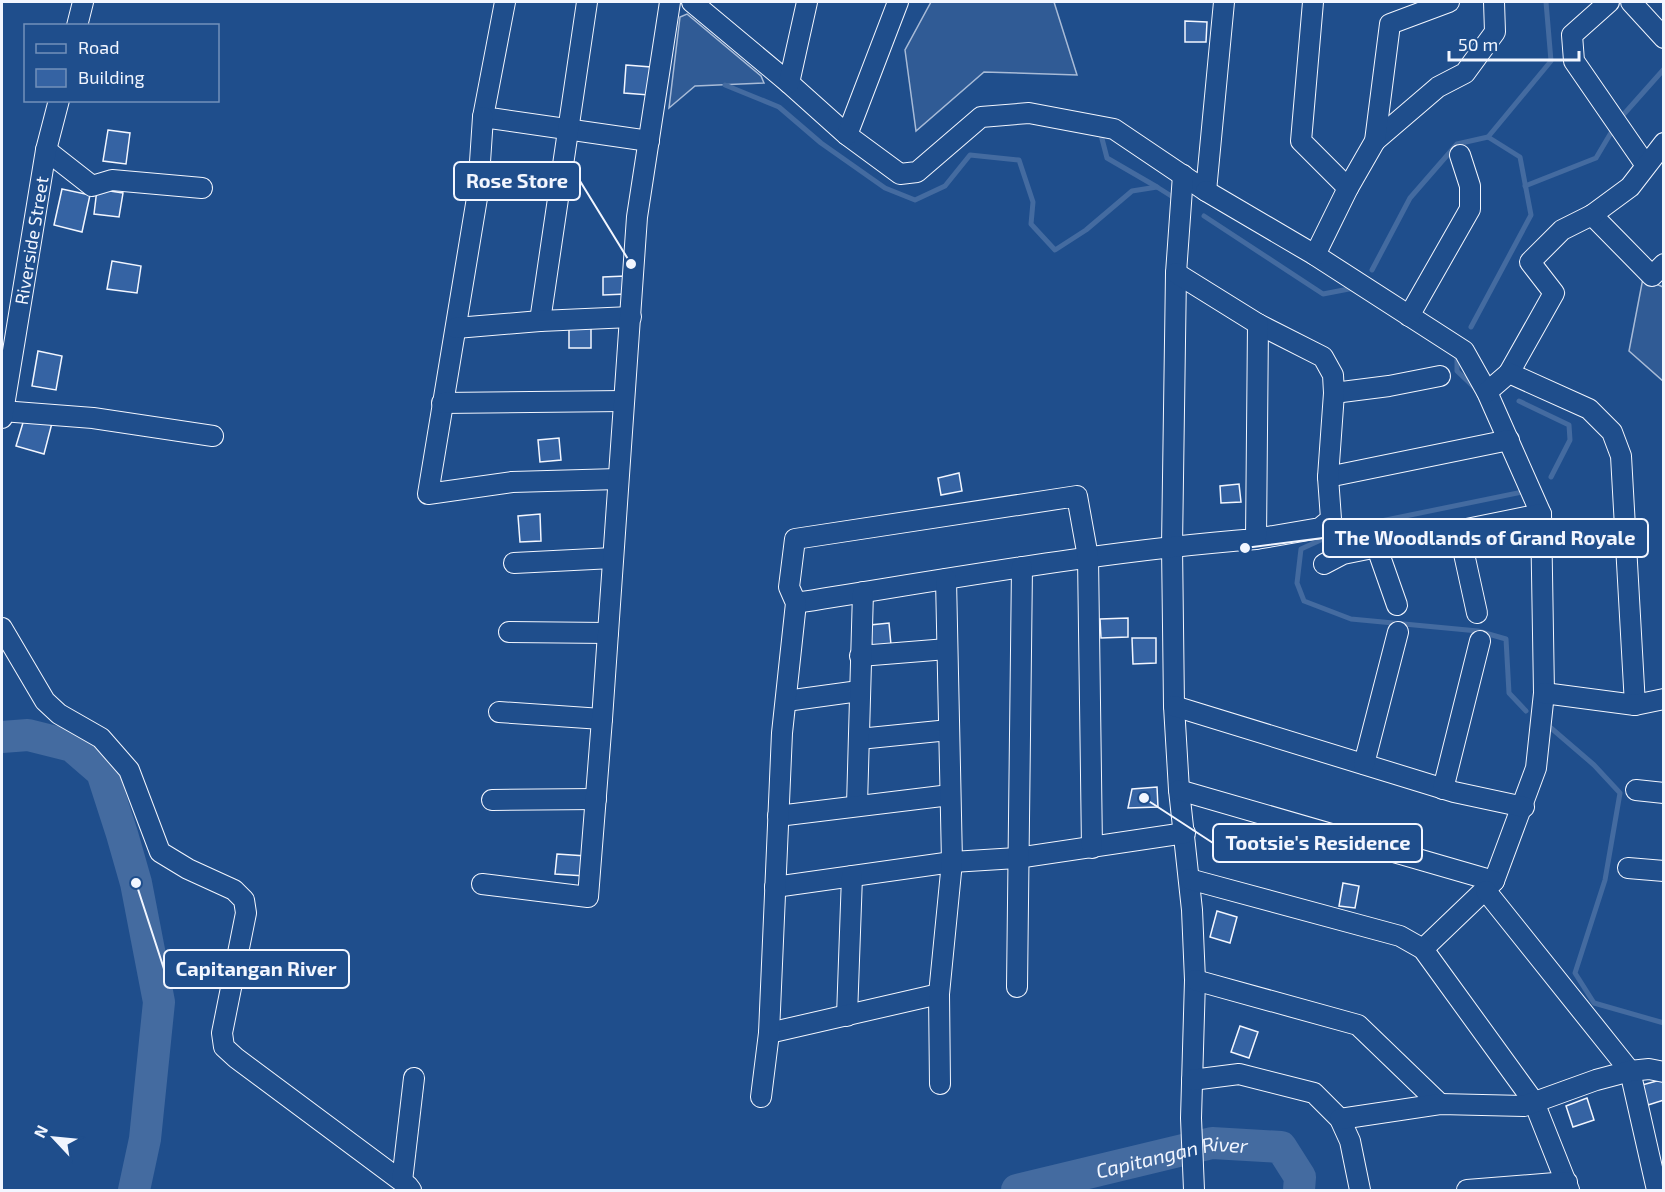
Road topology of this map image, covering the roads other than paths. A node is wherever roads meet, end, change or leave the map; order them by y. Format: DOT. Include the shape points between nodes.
graph roads {
  1 [pos="83,2"];
  2 [pos="505,2"];
  3 [pos="587,2"];
  4 [pos="670,2"];
  5 [pos="692,2"];
  6 [pos="807,2"];
  7 [pos="898,2"];
  8 [pos="1224,2"];
  9 [pos="1313,2"];
  10 [pos="1449,2"];
  11 [pos="1494,2"];
  12 [pos="1609,2"];
  13 [pos="1631,2"];
  14 [pos="1414,8"];
  15 [pos="78,24"];
  16 [pos="1664,38"];
  17 [pos="789,83"];
  18 [pos="58,102"];
  19 [pos="483,117"];
  20 [pos="568,128"];
  21 [pos="847,135"];
  22 [pos="649,141"];
  23 [pos="1375,141"];
  24 [pos="1664,143"];
  25 [pos="46,150"];
  26 [pos="1460,155"];
  27 [pos="1645,165"];
  28 [pos="1183,175"];
  29 [pos="202,188"];
  30 [pos="1348,188"];
  31 [pos="1206,191"];
  32 [pos="1592,215"];
  33 [pos="1315,255"];
  34 [pos="1664,264"];
  35 [pos="1176,273"];
  36 [pos="1409,316"];
  37 [pos="631,317"];
  38 [pos="540,321"];
  39 [pos="1258,324"];
  40 [pos="456,328"];
  41 [pos="1509,373"];
  42 [pos="1440,376"];
  43 [pos="1487,392"];
  44 [pos="1334,393"];
  45 [pos="623,401"];
  46 [pos="442,403"];
  47 [pos="2,411"];
  48 [pos="2,418"];
  49 [pos="213,436"];
  50 [pos="1509,440"];
  51 [pos="1328,477"];
  52 [pos="618,479"];
  53 [pos="1541,514"];
  54 [pos="1460,531"];
  55 [pos="1256,539"];
  56 [pos="1172,546"];
  57 [pos="1377,548"];
  58 [pos="1088,557"];
  59 [pos="613,558"];
  60 [pos="514,563"];
  61 [pos="1323,564"];
  62 [pos="1022,567"];
  63 [pos="946,579"];
  64 [pos="863,592"];
  65 [pos="796,603"];
  66 [pos="1396,605"];
  67 [pos="1477,613"];
  68 [pos="2,628"];
  69 [pos="509,632"];
  70 [pos="1398,632"];
  71 [pos="608,633"];
  72 [pos="1480,641"];
  73 [pos="947,649"];
  74 [pos="860,656"];
  75 [pos="860,691"];
  76 [pos="1544,693"];
  77 [pos="1664,699"];
  78 [pos="786,702"];
  79 [pos="1635,705"];
  80 [pos="1174,706"];
  81 [pos="499,712"];
  82 [pos="602,719"];
  83 [pos="949,730"];
  84 [pos="858,739"];
  85 [pos="1364,764"];
  86 [pos="1443,789"];
  87 [pos="1179,790"];
  88 [pos="1636,790"];
  89 [pos="1664,793"];
  90 [pos="950,795"];
  91 [pos="596,799"];
  92 [pos="492,800"];
  93 [pos="857,806"];
  94 [pos="1524,807"];
  95 [pos="778,816"];
  96 [pos="1185,832"];
  97 [pos="1092,848"];
  98 [pos="1017,858"];
  99 [pos="952,862"];
  100 [pos="1628,868"];
  101 [pos="1664,871"];
  102 [pos="852,876"];
  103 [pos="1189,879"];
  104 [pos="482,884"];
  105 [pos="1490,886"];
  106 [pos="775,887"];
  107 [pos="1423,949"];
  108 [pos="1195,980"];
  109 [pos="1017,987"];
  110 [pos="939,994"];
  111 [pos="847,1016"];
  112 [pos="769,1034"];
  113 [pos="1630,1071"];
  114 [pos="1664,1072"];
  115 [pos="414,1078"];
  116 [pos="1192,1080"];
  117 [pos="940,1084"];
  118 [pos="760,1097"];
  119 [pos="1534,1102"];
  120 [pos="1440,1104"];
  121 [pos="1340,1119"];
  122 [pos="407,1186"];
  123 [pos="1568,1186"];
  124 [pos="1194,1191"];
  125 [pos="1360,1191"];
  126 [pos="1467,1191"];
  127 [pos="1657,1191"];
  1 -- 15 [label="street"];
  2 -- 19 [label="street"];
  3 -- 20 [label="street"];
  4 -- 22 [label="street"];
  5 -- 17 [label="street"];
  6 -- 17 [label="street"];
  7 -- 21 [label="street"];
  8 -- 31 [label="street"];
  9 -- 30 [label="street" via="1301,141"];
  10 -- 14 [label="street"];
  11 -- 23 [label="street" via="1495,32 1465,73 1438,87"];
  12 -- 27 [label="street" via="1572,35 1574,61"];
  13 -- 16 [label="street"];
  14 -- 23 [label="street" via="1390,24"];
  17 -- 21 [label="street"];
  18 -- 25 [label="street, Riverside Street"];
  19 -- 20 [label="street"];
  19 -- 40 [label="street" via="478,192"];
  20 -- 22 [label="street"];
  20 -- 38 [label="street"];
  21 -- 28 [label="street" via="900,174 918,172 981,117 1029,113 1114,129"];
  22 -- 37 [label="street" via="637,217"];
  23 -- 30 [label="street"];
  24 -- 27 [label="street"];
  25 -- 29 [label="street" via="92,186 112,180"];
  25 -- 47 [label="street, Riverside Street"];
  26 -- 36 [label="street" via="1470,186 1470,209"];
  27 -- 32 [label="street" via="1630,187"];
  28 -- 31 [label="street"];
  28 -- 35 [label="street"];
  30 -- 33 [label="street"];
  31 -- 33 [label="street"];
  32 -- 34 [label="street" via="1652,276"];
  32 -- 41 [label="street" via="1562,230 1530,262 1554,293"];
  33 -- 36 [label="street"];
  35 -- 39 [label="street"];
  35 -- 56 [label="street"];
  36 -- 43 [label="street" via="1464,351"];
  37 -- 38 [label="street"];
  37 -- 45 [label="street"];
  38 -- 40 [label="street"];
  39 -- 44 [label="street" via="1323,357 1333,375"];
  39 -- 55 [label="street"];
  40 -- 46 [label="street"];
  41 -- 43 [label="street"];
  41 -- 79 [label="street" via="1589,409 1612,432 1621,456"];
  42 -- 44 [label="street"];
  43 -- 50 [label="street"];
  44 -- 51 [label="street"];
  45 -- 46 [label="street"];
  45 -- 52 [label="street"];
  46 -- 52 [label="street" via="428,494 512,482"];
  47 -- 48 [label="street, Riverside Street"];
  47 -- 49 [label="street" via="93,418"];
  50 -- 51 [label="street"];
  50 -- 53 [label="street"];
  51 -- 55 [label="street" via="1331,519 1320,528"];
  52 -- 59 [label="street"];
  53 -- 54 [label="street"];
  53 -- 76 [label="street"];
  54 -- 57 [label="street"];
  54 -- 67 [label="street"];
  55 -- 56 [label="street"];
  56 -- 58 [label="street"];
  56 -- 80 [label="street"];
  57 -- 61 [label="street" via="1343,554"];
  57 -- 66 [label="street"];
  58 -- 62 [label="street"];
  58 -- 65 [label="street" via="1077,496 795,538 789,587"];
  58 -- 97 [label="street"];
  59 -- 60 [label="street"];
  59 -- 71 [label="street"];
  62 -- 63 [label="street"];
  62 -- 98 [label="street"];
  63 -- 64 [label="street"];
  63 -- 73 [label="street"];
  64 -- 65 [label="street"];
  64 -- 74 [label="street"];
  65 -- 78 [label="street"];
  68 -- 122 [label="street" via="45,701 59,714 101,738 129,770 160,852 234,890 244,900 246,913 222,1033 224,1047"];
  69 -- 71 [label="street"];
  70 -- 85 [label="street"];
  71 -- 82 [label="street"];
  72 -- 86 [label="street"];
  73 -- 74 [label="street"];
  73 -- 83 [label="street"];
  74 -- 75 [label="street"];
  75 -- 78 [label="street"];
  75 -- 84 [label="street"];
  76 -- 79 [label="street"];
  76 -- 94 [label="street" via="1536,768"];
  77 -- 79 [label="street"];
  78 -- 95 [label="street"];
  80 -- 85 [label="street"];
  80 -- 87 [label="street"];
  81 -- 82 [label="street"];
  82 -- 91 [label="street"];
  83 -- 84 [label="street"];
  83 -- 90 [label="street"];
  84 -- 93 [label="street"];
  85 -- 86 [label="street"];
  86 -- 94 [label="street"];
  87 -- 96 [label="street"];
  87 -- 105 [label="street"];
  88 -- 89 [label="street"];
  90 -- 93 [label="street"];
  90 -- 99 [label="street"];
  91 -- 92 [label="street"];
  91 -- 104 [label="street" via="588,897"];
  93 -- 95 [label="street"];
  94 -- 105 [label="street"];
  95 -- 106 [label="street"];
  96 -- 97 [label="street"];
  96 -- 103 [label="street"];
  97 -- 98 [label="street"];
  98 -- 99 [label="street"];
  98 -- 109 [label="street"];
  99 -- 102 [label="street"];
  99 -- 110 [label="street"];
  100 -- 101 [label="street"];
  102 -- 106 [label="street"];
  102 -- 111 [label="street"];
  103 -- 107 [label="street" via="1400,936"];
  103 -- 108 [label="street"];
  105 -- 107 [label="street"];
  105 -- 113 [label="street"];
  106 -- 112 [label="street"];
  107 -- 119 [label="street"];
  108 -- 116 [label="street"];
  108 -- 120 [label="street" via="1358,1025"];
  110 -- 111 [label="street"];
  110 -- 117 [label="street"];
  111 -- 112 [label="street"];
  112 -- 118 [label="street"];
  113 -- 114 [label="street"];
  113 -- 119 [label="street"];
  113 -- 127 [label="street"];
  115 -- 122 [label="street"];
  116 -- 121 [label="street" via="1239,1074 1314,1094"];
  116 -- 124 [label="street"];
  119 -- 120 [label="street" via="1524,1106"];
  119 -- 123 [label="street"];
  120 -- 121 [label="street"];
  121 -- 125 [label="street" via="1350,1141"];
  123 -- 126 [label="street"];
}
